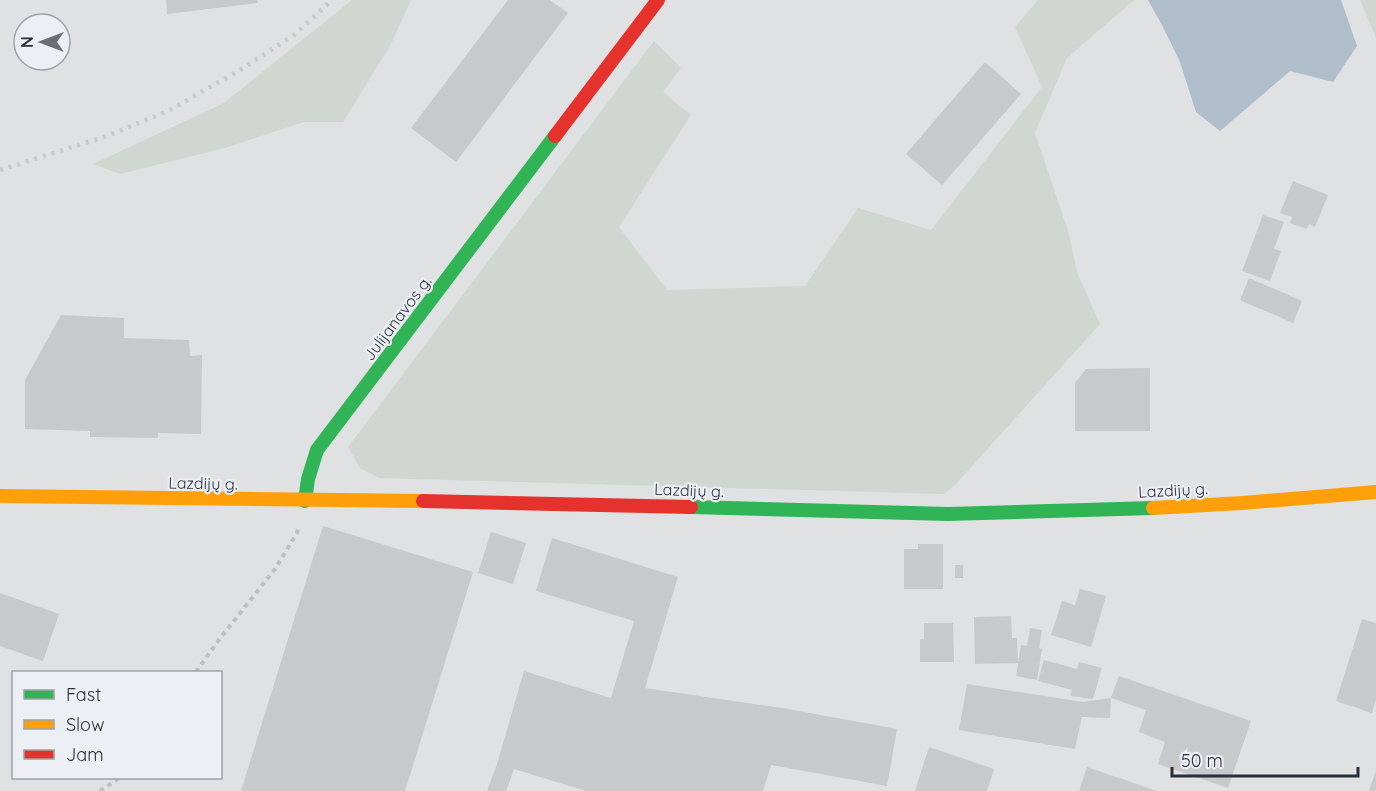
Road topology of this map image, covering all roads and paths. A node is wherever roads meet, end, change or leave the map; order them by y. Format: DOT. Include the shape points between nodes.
graph roads {
  1 [pos="658,0"];
  2 [pos="1376,492"];
  3 [pos="0,496"];
  4 [pos="305,501"];
  5 [pos="197,671"];
  6 [pos="115,779"];
  7 [pos="100,791"];
  1 -- 4 [label="street, Julijanavos g." via="317,450"];
  2 -- 4 [label="street, Lazdijų g." via="1160,508 948,514"];
  3 -- 4 [label="street, Lazdijų g."];
  4 -- 5 [label="path" via="297,533 275,569"];
  6 -- 7 [label="path"];
}
